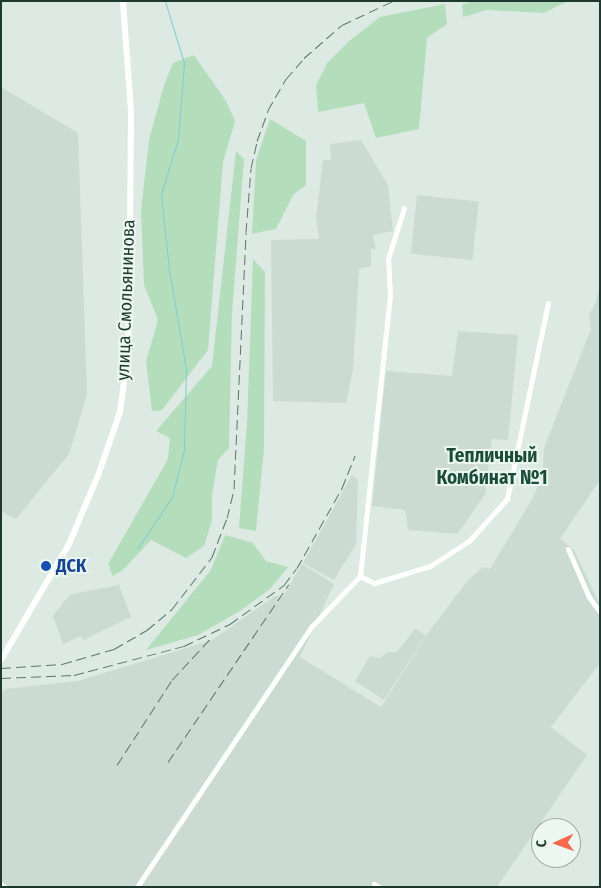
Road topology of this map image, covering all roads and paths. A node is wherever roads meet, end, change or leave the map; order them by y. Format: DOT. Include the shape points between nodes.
graph roads {
  1 [pos="123,1"];
  2 [pos="404,208"];
  3 [pos="548,303"];
  4 [pos="568,549"];
  5 [pos="360,576"];
  6 [pos="600,612"];
  7 [pos="1,660"];
  8 [pos="137,887"];
  1 -- 7 [label="street, улица Смольянинова" via="131,111 128,351 120,412 100,473 69,544"];
  2 -- 5 [label="street" via="388,259 390,296"];
  3 -- 5 [label="street" via="507,499 469,541 430,566 374,583"];
  4 -- 6 [label="street" via="589,597"];
  5 -- 8 [label="street" via="311,627"];
}
